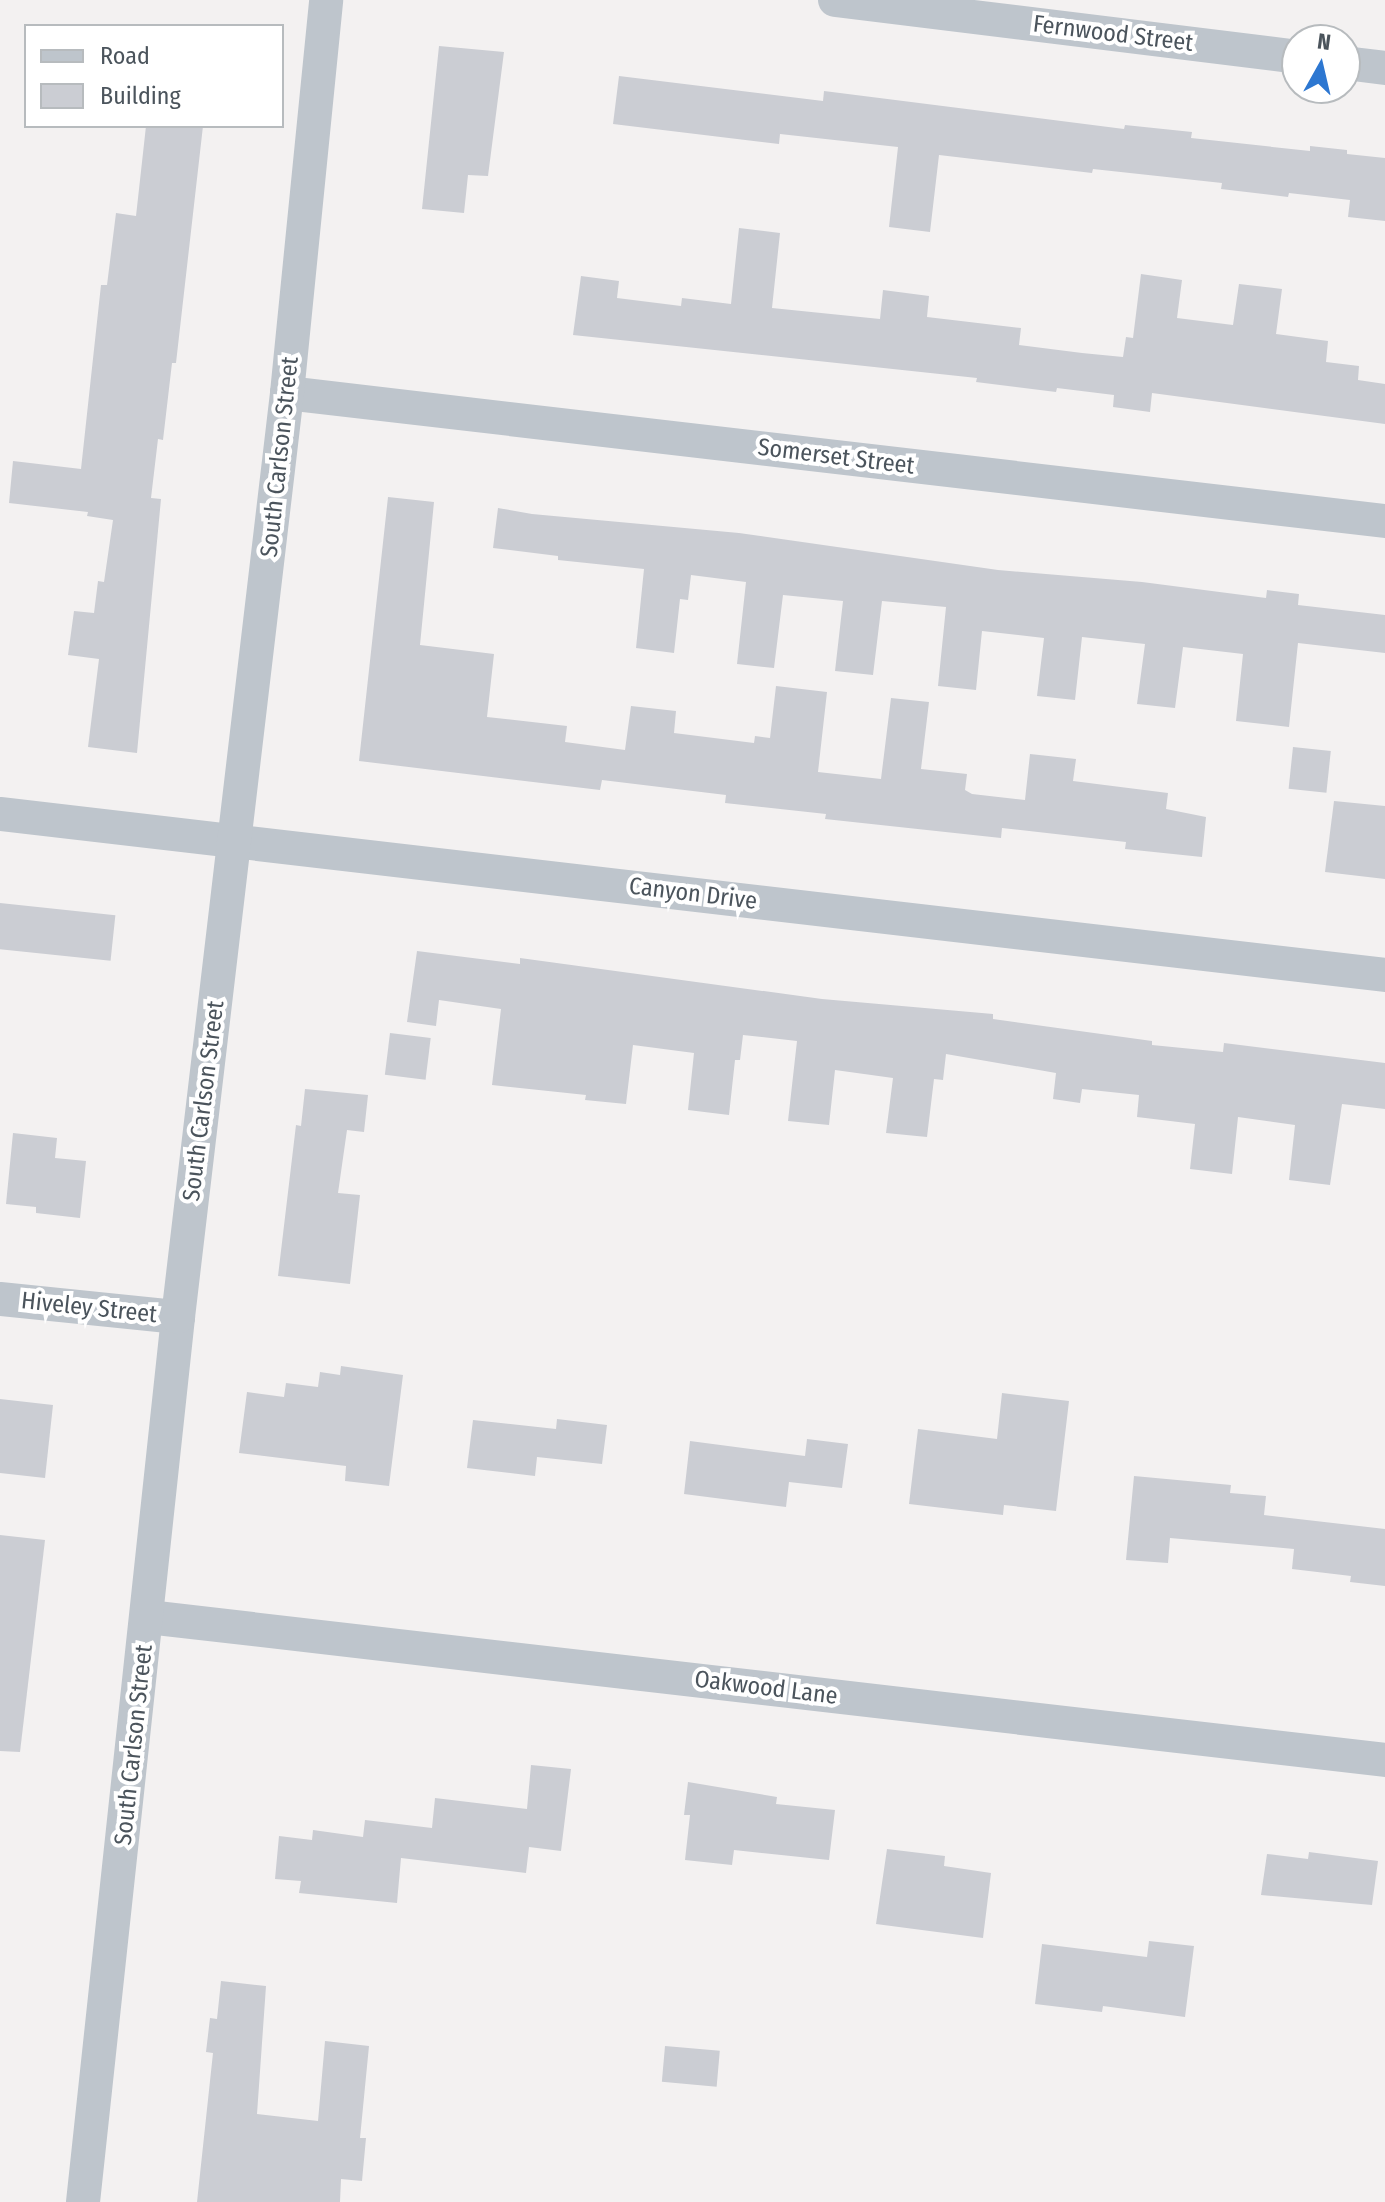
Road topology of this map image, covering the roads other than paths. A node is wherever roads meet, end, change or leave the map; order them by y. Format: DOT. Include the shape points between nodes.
graph roads {
  1 [pos="326,0"];
  2 [pos="850,1"];
  3 [pos="1281,55"];
  4 [pos="1361,65"];
  5 [pos="1385,68"];
  6 [pos="287,393"];
  7 [pos="1385,521"];
  8 [pos="0,814"];
  9 [pos="236,841"];
  10 [pos="1385,975"];
  11 [pos="0,1299"];
  12 [pos="178,1317"];
  13 [pos="148,1617"];
  14 [pos="1385,1760"];
  15 [pos="83,2202"];
  1 -- 6 [label="street, South Carlson Street"];
  2 -- 3 [label="street, Fernwood Street"];
  4 -- 5 [label="street"];
  6 -- 7 [label="street, Somerset Street"];
  6 -- 9 [label="street, South Carlson Street"];
  8 -- 9 [label="street, Canyon Drive"];
  9 -- 10 [label="street, Canyon Drive"];
  9 -- 12 [label="street, South Carlson Street"];
  11 -- 12 [label="street, Hiveley Street"];
  12 -- 13 [label="street, South Carlson Street"];
  13 -- 14 [label="street, Oakwood Lane"];
  13 -- 15 [label="street, South Carlson Street"];
}
